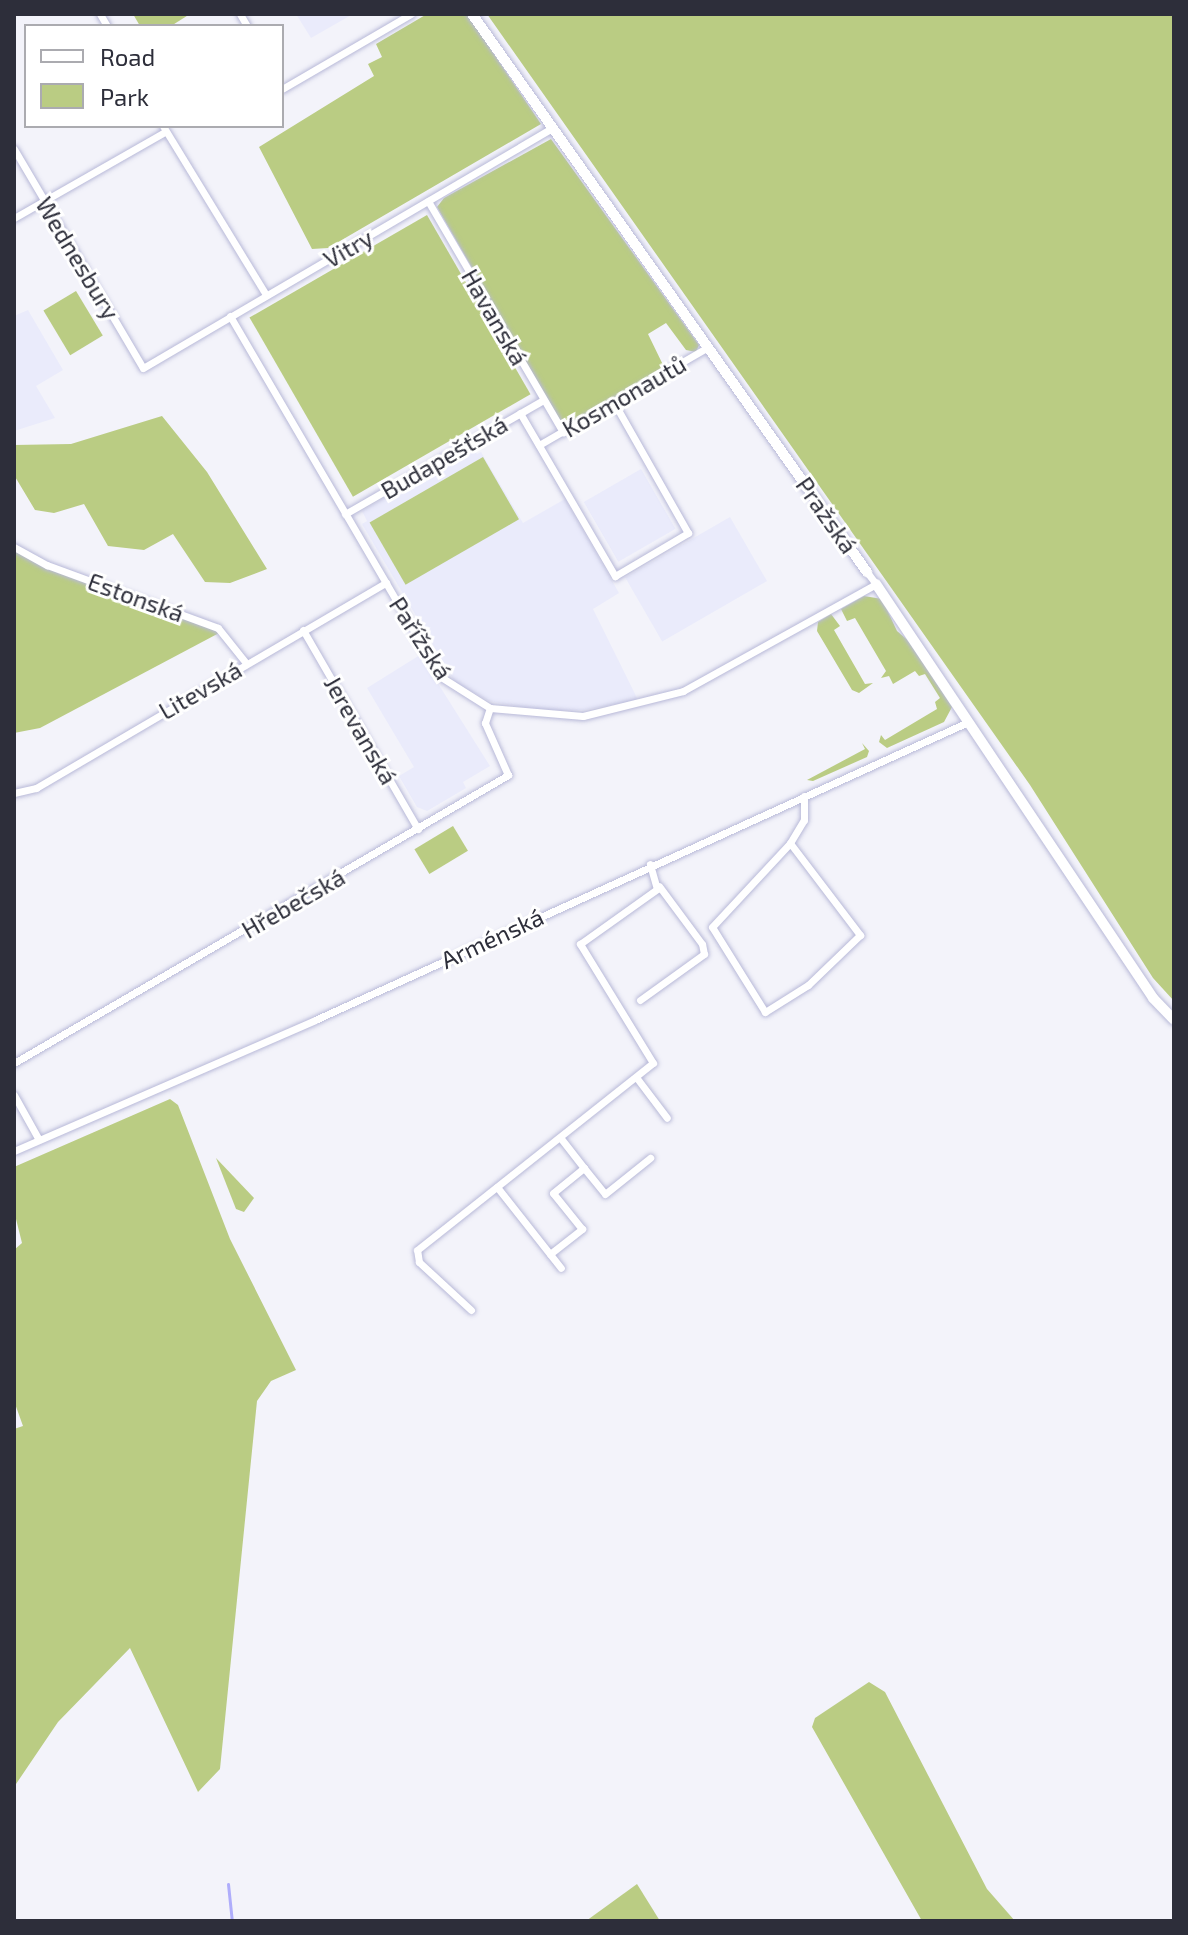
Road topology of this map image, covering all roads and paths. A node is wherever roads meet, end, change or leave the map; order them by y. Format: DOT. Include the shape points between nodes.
graph roads {
  1 [pos="411,14"];
  2 [pos="472,14"];
  3 [pos="284,88"];
  4 [pos="553,127"];
  5 [pos="164,129"];
  6 [pos="14,149"];
  7 [pos="44,200"];
  8 [pos="428,201"];
  9 [pos="14,218"];
  10 [pos="266,295"];
  11 [pos="230,316"];
  12 [pos="708,347"];
  13 [pos="143,368"];
  14 [pos="543,400"];
  15 [pos="614,403"];
  16 [pos="520,413"];
  17 [pos="563,432"];
  18 [pos="539,445"];
  19 [pos="345,514"];
  20 [pos="14,547"];
  21 [pos="867,572"];
  22 [pos="386,583"];
  23 [pos="876,584"];
  24 [pos="303,630"];
  25 [pos="246,663"];
  26 [pos="490,708"];
  27 [pos="968,722"];
  28 [pos="14,793"];
  29 [pos="804,796"];
  30 [pos="418,829"];
  31 [pos="790,843"];
  32 [pos="650,864"];
  33 [pos="659,886"];
  34 [pos="640,1000"];
  35 [pos="1174,1020"];
  36 [pos="14,1063"];
  37 [pos="636,1077"];
  38 [pos="14,1095"];
  39 [pos="667,1118"];
  40 [pos="560,1137"];
  41 [pos="39,1140"];
  42 [pos="14,1151"];
  43 [pos="650,1158"];
  44 [pos="584,1168"];
  45 [pos="497,1187"];
  46 [pos="550,1254"];
  47 [pos="561,1268"];
  48 [pos="471,1310"];
  1 -- 3 [label="street"];
  2 -- 4 [label="street, Pražská"];
  4 -- 8 [label="street, Vitry"];
  4 -- 12 [label="street, Pražská"];
  5 -- 7 [label="street"];
  5 -- 10 [label="street"];
  6 -- 7 [label="street, Wednesbury"];
  7 -- 9 [label="street"];
  7 -- 13 [label="street, Wednesbury"];
  8 -- 10 [label="street, Vitry"];
  8 -- 14 [label="street, Havanská"];
  10 -- 11 [label="street, Vitry"];
  11 -- 13 [label="street, Vitry"];
  11 -- 19 [label="street, Pařížská"];
  12 -- 15 [label="street, Kosmonautů"];
  12 -- 21 [label="street, Pražská"];
  14 -- 16 [label="street, Budapešťská"];
  14 -- 17 [label="street, Havanská"];
  15 -- 17 [label="street, Kosmonautů"];
  15 -- 18 [label="street" via="688,533 615,576"];
  16 -- 18 [label="street"];
  16 -- 19 [label="street, Budapešťská"];
  17 -- 18 [label="street, Kosmonautů"];
  19 -- 22 [label="street, Pařížská"];
  20 -- 25 [label="street, Estonská" via="47,565 218,628"];
  21 -- 23 [label="street, Pražská"];
  22 -- 24 [label="street, Litevská"];
  22 -- 26 [label="street, Pařížská" via="441,677"];
  23 -- 26 [label="street, Pařížská" via="715,675 638,706 583,716"];
  23 -- 27 [label="street, Pražská"];
  24 -- 25 [label="street, Litevská"];
  24 -- 30 [label="street, Jerevanská"];
  25 -- 28 [label="street, Litevská" via="36,788"];
  26 -- 30 [label="street, Hřebečská" via="485,723 508,775"];
  27 -- 29 [label="street, Arménská"];
  27 -- 35 [label="street, Pražská" via="1153,998"];
  29 -- 31 [label="street" via="804,820"];
  29 -- 32 [label="street, Arménská"];
  30 -- 36 [label="street, Hřebečská"];
  31 -- 31 [label="street" via="860,935 808,985 765,1012 712,927"];
  32 -- 33 [label="street"];
  32 -- 41 [label="street, Arménská" via="315,1020"];
  33 -- 34 [label="street" via="704,954"];
  33 -- 37 [label="street" via="580,944 653,1063"];
  37 -- 39 [label="street"];
  37 -- 40 [label="street"];
  38 -- 41 [label="street"];
  40 -- 44 [label="street"];
  40 -- 45 [label="street"];
  41 -- 42 [label="street, Arménská"];
  43 -- 44 [label="street" via="605,1194"];
  44 -- 46 [label="street" via="553,1193 582,1229"];
  45 -- 46 [label="street"];
  45 -- 48 [label="street" via="417,1250 419,1262"];
  46 -- 47 [label="street"];
}
